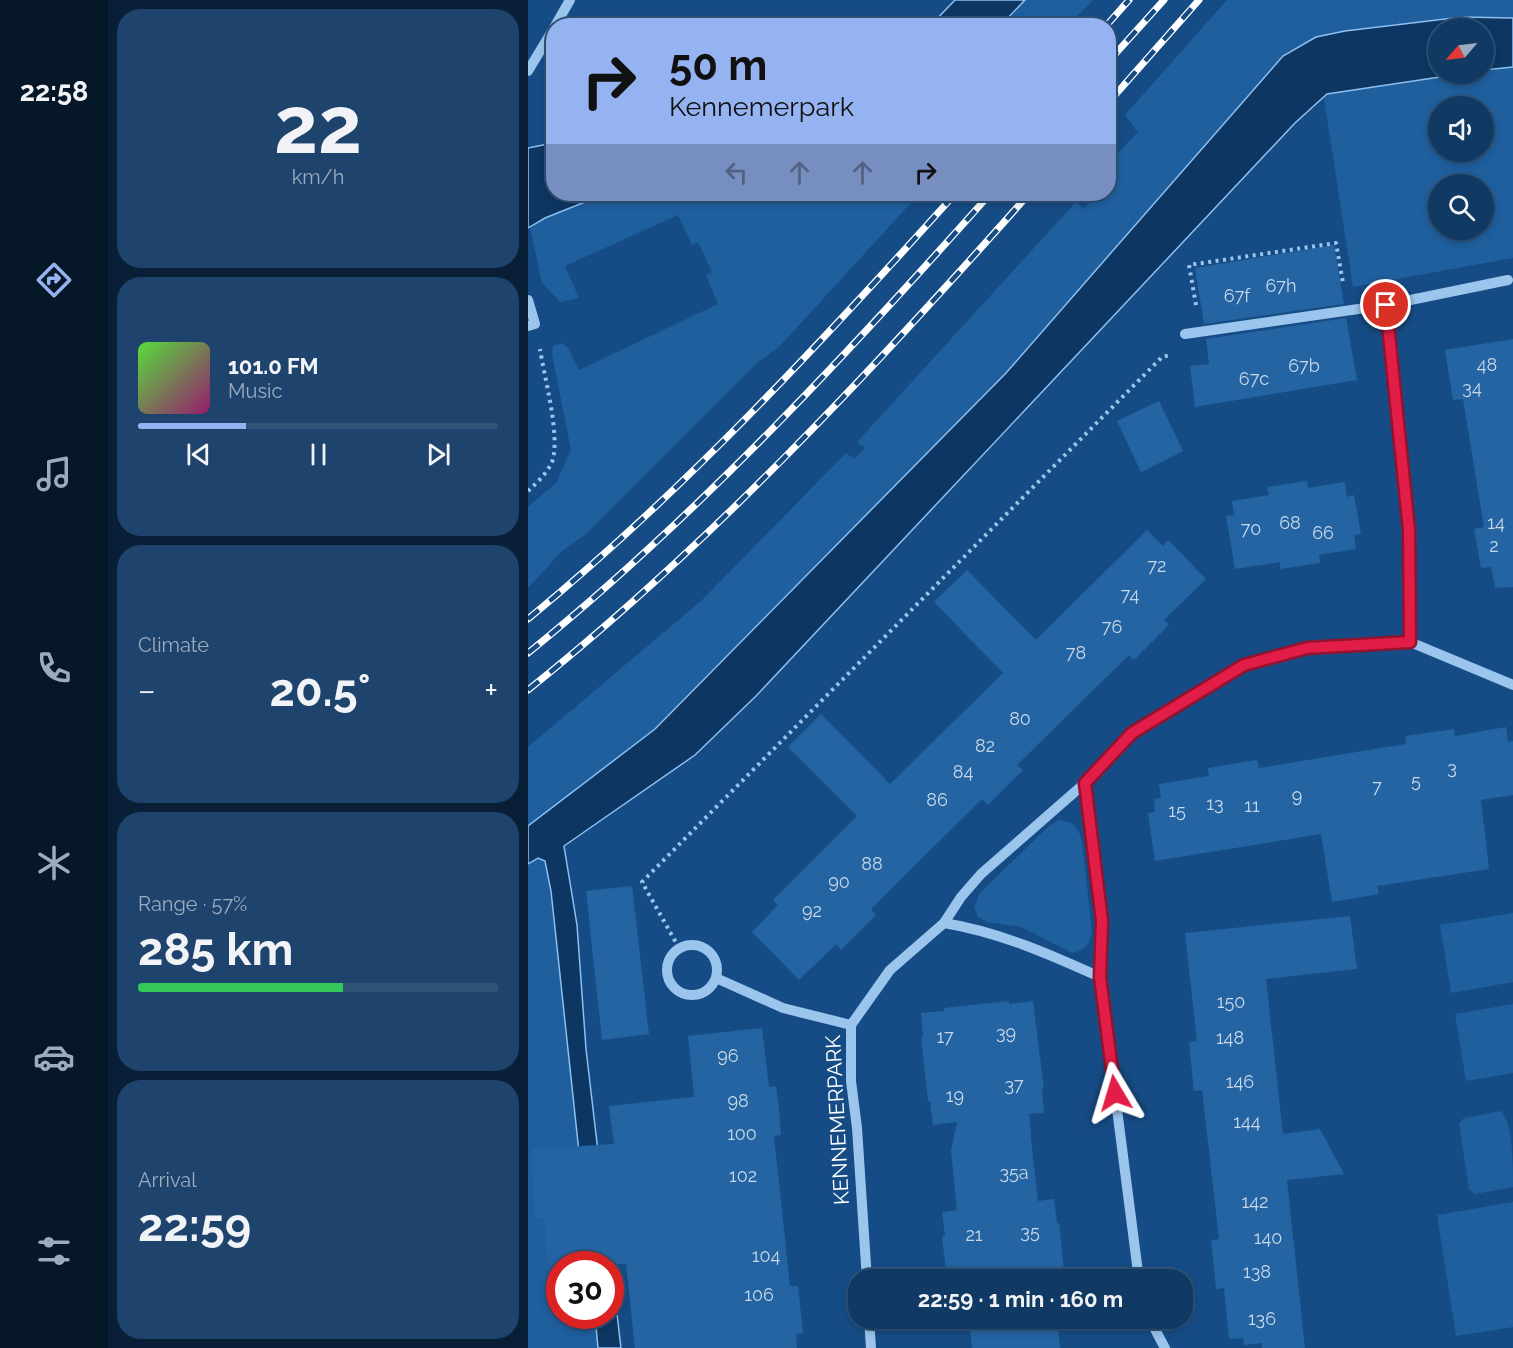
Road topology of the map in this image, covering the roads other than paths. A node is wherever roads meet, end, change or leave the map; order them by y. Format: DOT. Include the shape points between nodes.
graph roads {
  1 [pos="570,0"];
  2 [pos="559,18"];
  3 [pos="546,41"];
  4 [pos="528,71"];
  5 [pos="1508,280"];
  6 [pos="528,300"];
  7 [pos="1386,305"];
  8 [pos="532,325"];
  9 [pos="1185,334"];
  10 [pos="1410,642"];
  11 [pos="1513,685"];
  12 [pos="1085,783"];
  13 [pos="944,923"];
  14 [pos="1100,977"];
  15 [pos="716,978"];
  16 [pos="851,1025"];
  17 [pos="866,1269"];
  18 [pos="1138,1269"];
  19 [pos="870,1329"];
  20 [pos="1155,1329"];
  21 [pos="871,1348"];
  22 [pos="1165,1348"];
  1 -- 2 [label="street"];
  3 -- 4 [label="street"];
  5 -- 7 [label="street"];
  6 -- 8 [label="street"];
  7 -- 9 [label="street"];
  7 -- 10 [label="street" via="1409,530"];
  10 -- 11 [label="street, KENNEMERPARK"];
  10 -- 12 [label="street, KENNEMERPARK" via="1307,648 1244,665 1132,733"];
  12 -- 13 [label="street, KENNEMERPARK" via="981,874"];
  12 -- 14 [label="street" via="1102,921"];
  13 -- 14 [label="street" via="1023,943"];
  13 -- 16 [label="street, KENNEMERPARK" via="890,970"];
  14 -- 18 [label="street"];
  15 -- 15 [label="street" via="701,994 681,993 668,978 667,967 679,948 702,946 717,964"];
  15 -- 16 [label="street" via="783,1008"];
  16 -- 17 [label="street, KENNEMERPARK" via="851,1081"];
  19 -- 21 [label="street"];
  20 -- 22 [label="street"];
}
